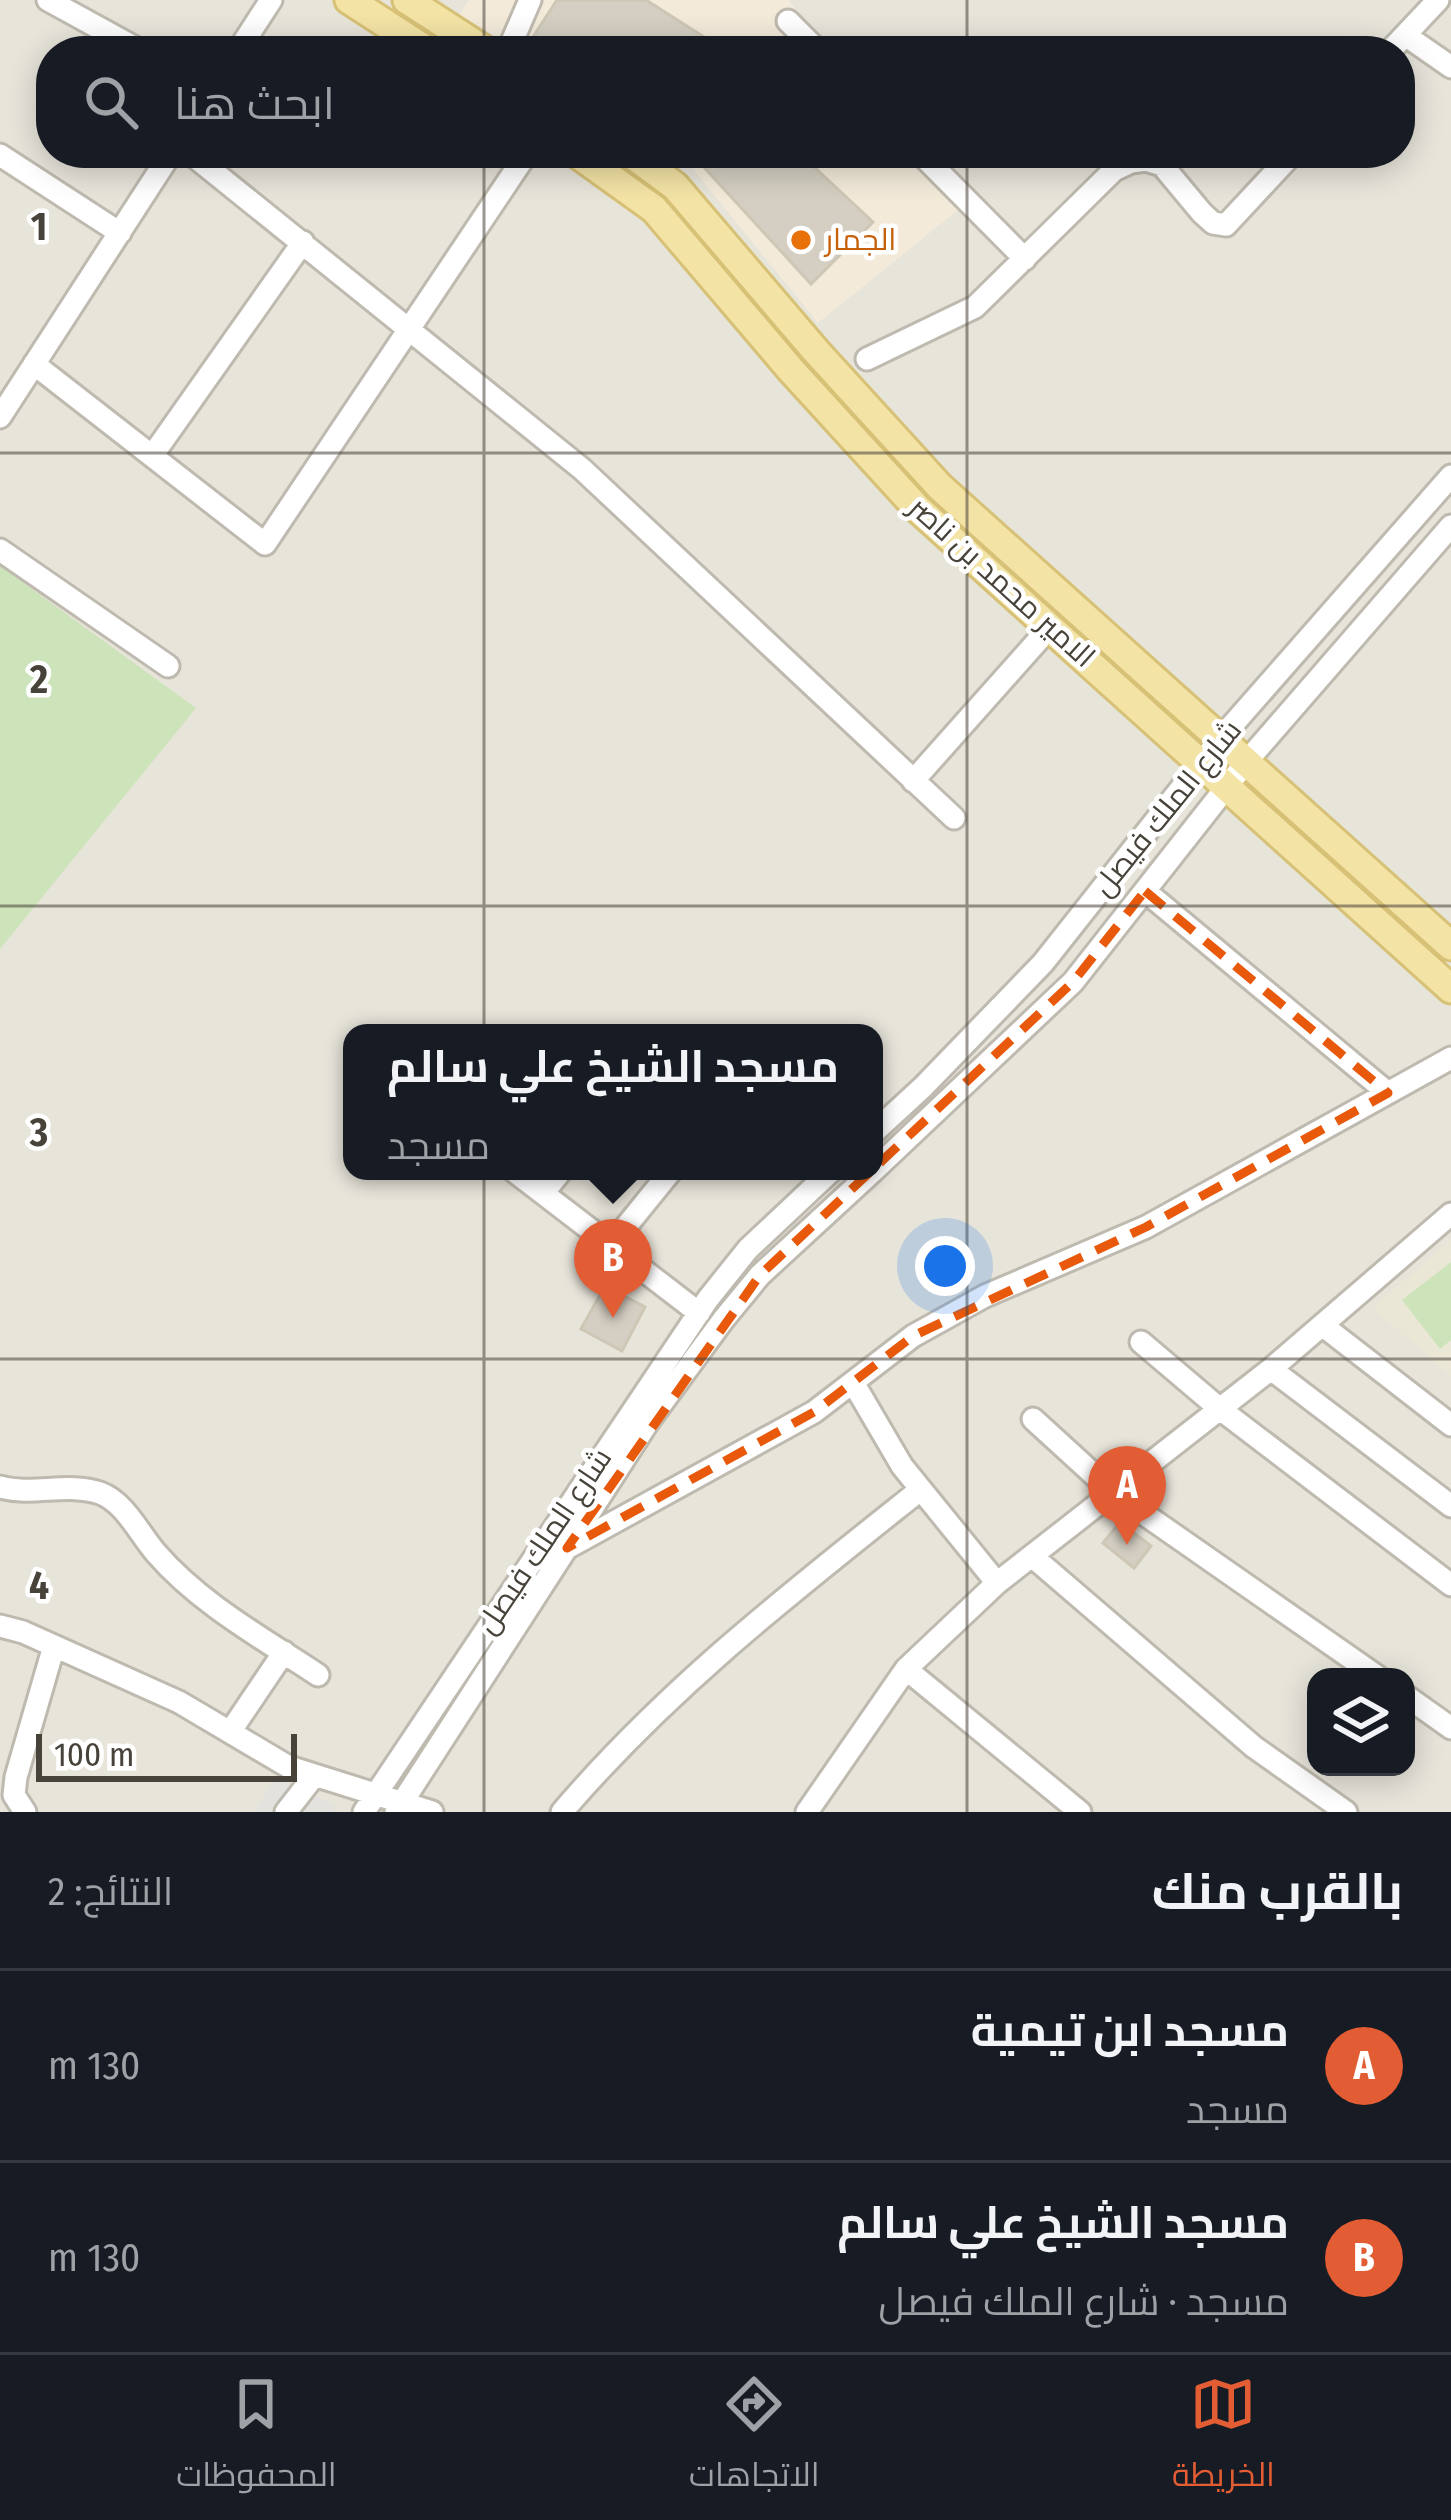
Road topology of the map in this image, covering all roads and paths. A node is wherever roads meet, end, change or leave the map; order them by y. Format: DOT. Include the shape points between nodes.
graph roads {
  1 [pos="48,0"];
  2 [pos="271,0"];
  3 [pos="349,0"];
  4 [pos="407,0"];
  5 [pos="530,0"];
  6 [pos="1438,0"];
  7 [pos="788,21"];
  8 [pos="113,36"];
  9 [pos="248,36"];
  10 [pos="405,36"];
  11 [pos="463,36"];
  12 [pos="514,36"];
  13 [pos="803,36"];
  14 [pos="1405,36"];
  15 [pos="1415,51"];
  16 [pos="1451,67"];
  17 [pos="0,155"];
  18 [pos="161,168"];
  19 [pos="209,168"];
  20 [pos="517,168"];
  21 [pos="598,168"];
  22 [pos="650,168"];
  23 [pos="935,168"];
  24 [pos="1119,168"];
  25 [pos="1165,168"];
  26 [pos="1279,168"];
  27 [pos="120,233"];
  28 [pos="303,242"];
  29 [pos="1025,259"];
  30 [pos="410,327"];
  31 [pos="867,359"];
  32 [pos="34,364"];
  33 [pos="9,382"];
  34 [pos="0,417"];
  35 [pos="152,456"];
  36 [pos="1451,476"];
  37 [pos="1451,526"];
  38 [pos="0,550"];
  39 [pos="1050,627"];
  40 [pos="168,666"];
  41 [pos="1221,738"];
  42 [pos="1247,761"];
  43 [pos="1202,762"];
  44 [pos="913,781"];
  45 [pos="1228,785"];
  46 [pos="954,818"];
  47 [pos="1145,891"];
  48 [pos="1451,946"];
  49 [pos="1451,989"];
  50 [pos="1451,1058"];
  51 [pos="1388,1093"];
  52 [pos="883,1124"];
  53 [pos="883,1162"];
  54 [pos="526,1180"];
  55 [pos="554,1180"];
  56 [pos="664,1180"];
  57 [pos="821,1180"];
  58 [pos="864,1180"];
  59 [pos="543,1193"];
  60 [pos="1451,1214"];
  61 [pos="611,1245"];
  62 [pos="699,1312"];
  63 [pos="1322,1324"];
  64 [pos="1141,1342"];
  65 [pos="1271,1369"];
  66 [pos="854,1384"];
  67 [pos="1220,1409"];
  68 [pos="1033,1419"];
  69 [pos="1451,1425"];
  70 [pos="0,1487"];
  71 [pos="920,1490"];
  72 [pos="1114,1493"];
  73 [pos="1451,1506"];
  74 [pos="567,1548"];
  75 [pos="1033,1557"];
  76 [pos="997,1583"];
  77 [pos="1451,1585"];
  78 [pos="0,1626"];
  79 [pos="55,1646"];
  80 [pos="284,1652"];
  81 [pos="1365,1668"];
  82 [pos="906,1669"];
  83 [pos="319,1676"];
  84 [pos="1415,1702"];
  85 [pos="1451,1728"];
  86 [pos="230,1732"];
  87 [pos="314,1776"];
  88 [pos="370,1804"];
  89 [pos="399,1808"];
  90 [pos="25,1812"];
  91 [pos="286,1812"];
  92 [pos="432,1812"];
  93 [pos="562,1812"];
  94 [pos="807,1812"];
  95 [pos="1080,1812"];
  96 [pos="1346,1812"];
  1 -- 8 [label="street"];
  2 -- 9 [label="street"];
  3 -- 10 [label="main road"];
  4 -- 11 [label="main road"];
  5 -- 12 [label="street"];
  6 -- 14 [label="street"];
  7 -- 13 [label="street"];
  15 -- 16 [label="street"];
  17 -- 27 [label="street"];
  18 -- 27 [label="street"];
  19 -- 28 [label="street"];
  20 -- 30 [label="street"];
  21 -- 39 [label="main road, الامير محمد بن ناصر" via="654,209 918,509"];
  22 -- 41 [label="main road, الامير محمد بن ناصر" via="675,186 940,487"];
  23 -- 29 [label="street"];
  24 -- 29 [label="street"];
  25 -- 26 [label="street" via="1213,223 1226,225"];
  27 -- 32 [label="street"];
  28 -- 30 [label="street"];
  28 -- 35 [label="street"];
  29 -- 31 [label="street" via="974,307"];
  30 -- 35 [label="street" via="265,544"];
  30 -- 44 [label="street" via="582,469"];
  32 -- 33 [label="street"];
  32 -- 35 [label="street"];
  33 -- 34 [label="street"];
  36 -- 41 [label="street, شارع الملك فيصل"];
  37 -- 42 [label="street, شارع الملك فيصل"];
  38 -- 40 [label="street"];
  39 -- 43 [label="main road, الامير محمد بن ناصر"];
  39 -- 44 [label="street"];
  41 -- 42 [label="main road, الامير محمد بن ناصر"];
  41 -- 43 [label="street, شارع الملك فيصل"];
  42 -- 45 [label="street, شارع الملك فيصل"];
  42 -- 48 [label="main road, الامير محمد بن ناصر"];
  43 -- 45 [label="main road, الامير محمد بن ناصر"];
  43 -- 52 [label="street, شارع الملك فيصل" via="1043,963"];
  44 -- 46 [label="street"];
  45 -- 47 [label="street, شارع الملك فيصل"];
  45 -- 49 [label="main road, الامير محمد بن ناصر"];
  47 -- 51 [label="street"];
  47 -- 53 [label="street, شارع الملك فيصل" via="1073,982"];
  50 -- 51 [label="street"];
  51 -- 66 [label="street" via="1146,1227 985,1296 913,1336"];
  54 -- 59 [label="street"];
  55 -- 59 [label="street"];
  56 -- 61 [label="street"];
  57 -- 62 [label="street, شارع الملك فيصل" via="748,1249"];
  58 -- 74 [label="street, شارع الملك فيصل" via="723,1320"];
  59 -- 61 [label="street"];
  60 -- 63 [label="street"];
  61 -- 62 [label="street"];
  62 -- 88 [label="street, شارع الملك فيصل"];
  63 -- 65 [label="street"];
  63 -- 69 [label="street"];
  64 -- 67 [label="street"];
  65 -- 67 [label="street"];
  65 -- 73 [label="street"];
  66 -- 71 [label="street"];
  66 -- 74 [label="street"];
  67 -- 72 [label="street"];
  67 -- 77 [label="street"];
  68 -- 72 [label="street"];
  70 -- 80 [label="street" via="106,1495 196,1591"];
  71 -- 76 [label="street"];
  71 -- 93 [label="street" via="676,1691"];
  72 -- 75 [label="street"];
  72 -- 81 [label="street"];
  74 -- 89 [label="street, شارع الملك فيصل"];
  75 -- 76 [label="street"];
  75 -- 96 [label="street" via="1254,1747"];
  76 -- 82 [label="street"];
  78 -- 79 [label="street"];
  79 -- 86 [label="street"];
  79 -- 90 [label="street" via="16,1777 14,1795"];
  80 -- 83 [label="street"];
  80 -- 86 [label="street"];
  82 -- 94 [label="street"];
  82 -- 95 [label="street"];
  84 -- 85 [label="street"];
  86 -- 87 [label="street"];
  87 -- 88 [label="street"];
  87 -- 91 [label="street"];
  88 -- 89 [label="street"];
  89 -- 92 [label="street"];
}
